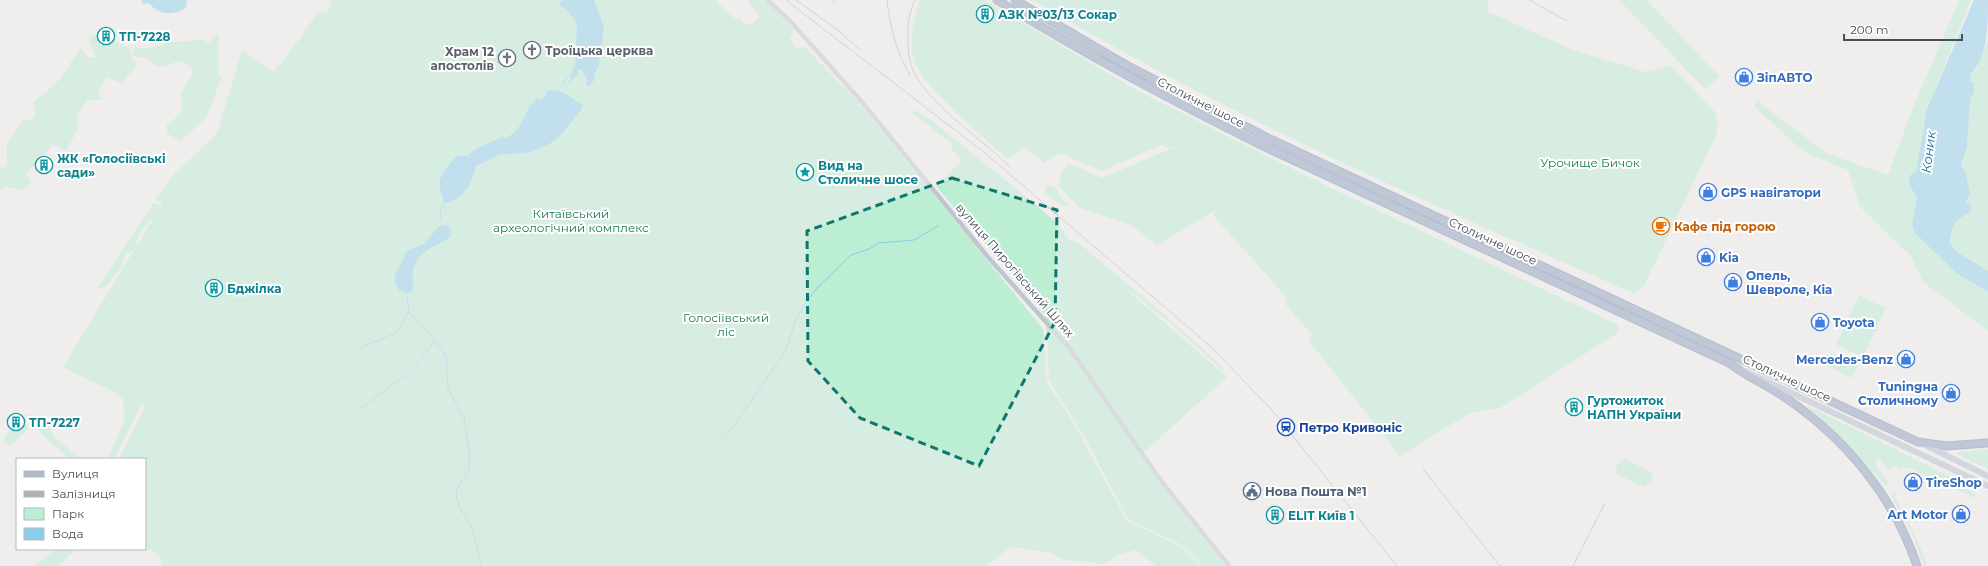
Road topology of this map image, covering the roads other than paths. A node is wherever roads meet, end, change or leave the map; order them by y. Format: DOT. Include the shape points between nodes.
graph roads {
  1 [pos="768,0"];
  2 [pos="997,0"];
  3 [pos="1015,0"];
  4 [pos="1729,363"];
  5 [pos="1918,442"];
  6 [pos="1988,443"];
  7 [pos="1988,476"];
  8 [pos="1988,486"];
  9 [pos="1229,566"];
  10 [pos="1917,566"];
  1 -- 9 [label="street, вулиця Пирогівський Шлях" via="791,22 862,102 987,256 1070,349 1162,482"];
  2 -- 4 [label="highway, Столичне шосе" via="1193,111"];
  3 -- 5 [label="highway, Столичне шосе" via="1126,65 1261,134"];
  4 -- 8 [label="main road, Столичне шосе"];
  4 -- 10 [label="highway" via="1809,414 1846,449 1872,480 1892,510 1905,534"];
  5 -- 6 [label="highway" via="1946,446"];
  5 -- 7 [label="main road, Столичне шосе"];
}
